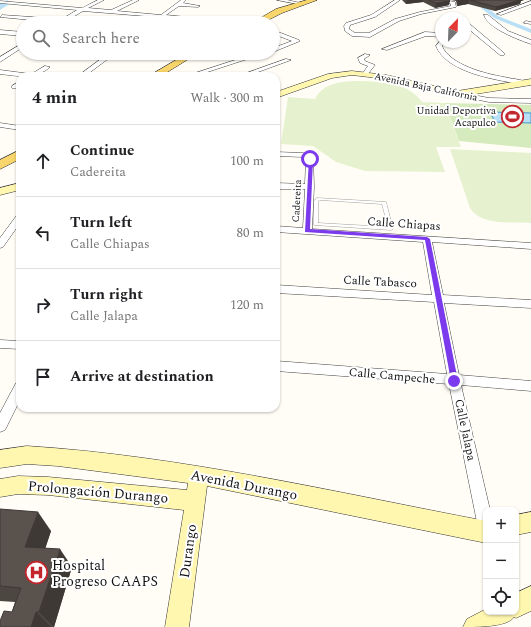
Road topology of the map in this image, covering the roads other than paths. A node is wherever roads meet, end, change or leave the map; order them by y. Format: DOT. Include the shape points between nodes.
graph roads {
  1 [pos="46,0"];
  2 [pos="102,0"];
  3 [pos="137,0"];
  4 [pos="184,0"];
  5 [pos="279,0"];
  6 [pos="314,0"];
  7 [pos="398,0"];
  8 [pos="445,0"];
  9 [pos="12,1"];
  10 [pos="0,2"];
  11 [pos="302,2"];
  12 [pos="530,3"];
  13 [pos="37,4"];
  14 [pos="178,4"];
  15 [pos="198,6"];
  16 [pos="83,9"];
  17 [pos="446,9"];
  18 [pos="112,11"];
  19 [pos="450,12"];
  20 [pos="499,14"];
  21 [pos="1,16"];
  22 [pos="71,16"];
  23 [pos="162,16"];
  24 [pos="261,16"];
  25 [pos="269,16"];
  26 [pos="486,16"];
  27 [pos="16,18"];
  28 [pos="471,29"];
  29 [pos="0,32"];
  30 [pos="16,33"];
  31 [pos="280,35"];
  32 [pos="435,35"];
  33 [pos="531,42"];
  34 [pos="280,47"];
  35 [pos="440,48"];
  36 [pos="385,49"];
  37 [pos="16,50"];
  38 [pos="502,54"];
  39 [pos="367,55"];
  40 [pos="280,56"];
  41 [pos="0,60"];
  42 [pos="103,60"];
  43 [pos="182,60"];
  44 [pos="189,60"];
  45 [pos="240,60"];
  46 [pos="47,67"];
  47 [pos="0,72"];
  48 [pos="38,72"];
  49 [pos="87,72"];
  50 [pos="161,72"];
  51 [pos="169,72"];
  52 [pos="202,72"];
  53 [pos="253,72"];
  54 [pos="16,74"];
  55 [pos="365,74"];
  56 [pos="528,82"];
  57 [pos="280,94"];
  58 [pos="457,94"];
  59 [pos="531,102"];
  60 [pos="0,125"];
  61 [pos="16,127"];
  62 [pos="0,129"];
  63 [pos="16,131"];
  64 [pos="16,151"];
  65 [pos="280,154"];
  66 [pos="16,156"];
  67 [pos="0,160"];
  68 [pos="0,165"];
  69 [pos="280,186"];
  70 [pos="16,187"];
  71 [pos="310,187"];
  72 [pos="0,192"];
  73 [pos="16,223"];
  74 [pos="280,229"];
  75 [pos="307,231"];
  76 [pos="392,233"];
  77 [pos="427,239"];
  78 [pos="0,245"];
  79 [pos="531,246"];
  80 [pos="280,289"];
  81 [pos="439,298"];
  82 [pos="531,304"];
  83 [pos="0,344"];
  84 [pos="16,345"];
  85 [pos="280,366"];
  86 [pos="454,381"];
  87 [pos="531,386"];
  88 [pos="16,395"];
  89 [pos="0,426"];
  90 [pos="0,459"];
  91 [pos="199,475"];
  92 [pos="0,488"];
  93 [pos="195,501"];
  94 [pos="483,513"];
  95 [pos="531,522"];
  96 [pos="519,524"];
  97 [pos="483,531"];
  98 [pos="520,603"];
  99 [pos="177,627"];
  100 [pos="475,627"];
  1 -- 13 [label="street"];
  2 -- 16 [label="street"];
  3 -- 18 [label="street"];
  4 -- 14 [label="street"];
  5 -- 11 [label="street"];
  6 -- 11 [label="main road"];
  7 -- 17 [label="street" via="373,16 348,24 347,30 354,35 370,35 397,20"];
  8 -- 17 [label="street" via="455,5"];
  9 -- 10 [label="street"];
  9 -- 13 [label="street"];
  11 -- 24 [label="main road"];
  11 -- 25 [label="main road"];
  12 -- 20 [label="street"];
  13 -- 16 [label="street"];
  13 -- 21 [label="street"];
  14 -- 15 [label="street"];
  14 -- 23 [label="street"];
  16 -- 18 [label="street"];
  16 -- 22 [label="street"];
  17 -- 19 [label="street"];
  18 -- 23 [label="street"];
  21 -- 27 [label="street"];
  26 -- 33 [label="street" via="505,32"];
  28 -- 38 [label="street"];
  29 -- 30 [label="street"];
  31 -- 34 [label="street" via="297,41"];
  32 -- 36 [label="street" via="425,34"];
  35 -- 56 [label="street" via="463,68 486,76"];
  37 -- 41 [label="street"];
  39 -- 55 [label="street" via="361,58 362,62 372,65"];
  40 -- 53 [label="street" via="288,60"];
  42 -- 49 [label="street"];
  43 -- 50 [label="main road"];
  44 -- 51 [label="main road"];
  45 -- 52 [label="street"];
  46 -- 48 [label="street"];
  47 -- 54 [label="street"];
  55 -- 57 [label="main road, Avenida Baja California" via="331,76"];
  55 -- 58 [label="main road, Avenida Baja California"];
  56 -- 58 [label="main road"];
  58 -- 59 [label="street, Avenida Baja California" via="483,99"];
  60 -- 61 [label="street"];
  62 -- 63 [label="street"];
  64 -- 67 [label="main road"];
  65 -- 71 [label="street, Cadereita" via="309,156"];
  66 -- 68 [label="main road"];
  69 -- 71 [label="street"];
  70 -- 72 [label="main road"];
  71 -- 75 [label="street, Cadereita"];
  73 -- 78 [label="street"];
  74 -- 75 [label="street, Calle Chiapas"];
  75 -- 76 [label="street, Calle Chiapas"];
  76 -- 76 [label="lane" via="384,203 319,199 316,201 316,224"];
  76 -- 77 [label="street, Calle Chiapas"];
  77 -- 79 [label="street, Calle Chiapas"];
  77 -- 81 [label="street, Calle Jalapa"];
  80 -- 81 [label="street, Calle Tabasco"];
  81 -- 82 [label="street, Calle Tabasco"];
  81 -- 86 [label="street, Calle Jalapa"];
  83 -- 84 [label="street"];
  85 -- 86 [label="street, Calle Campeche"];
  86 -- 87 [label="street, Calle Campeche"];
  86 -- 94 [label="street, Calle Jalapa"];
  88 -- 89 [label="street"];
  90 -- 91 [label="main road, Avenida Durango" via="28,455 58,457"];
  91 -- 93 [label="main road, Durango"];
  91 -- 97 [label="main road, Avenida Durango"];
  92 -- 93 [label="main road, Prolongación Durango" via="48,486"];
  93 -- 99 [label="main road, Durango"];
  95 -- 96 [label="main road"];
  98 -- 100 [label="main road"];
}
